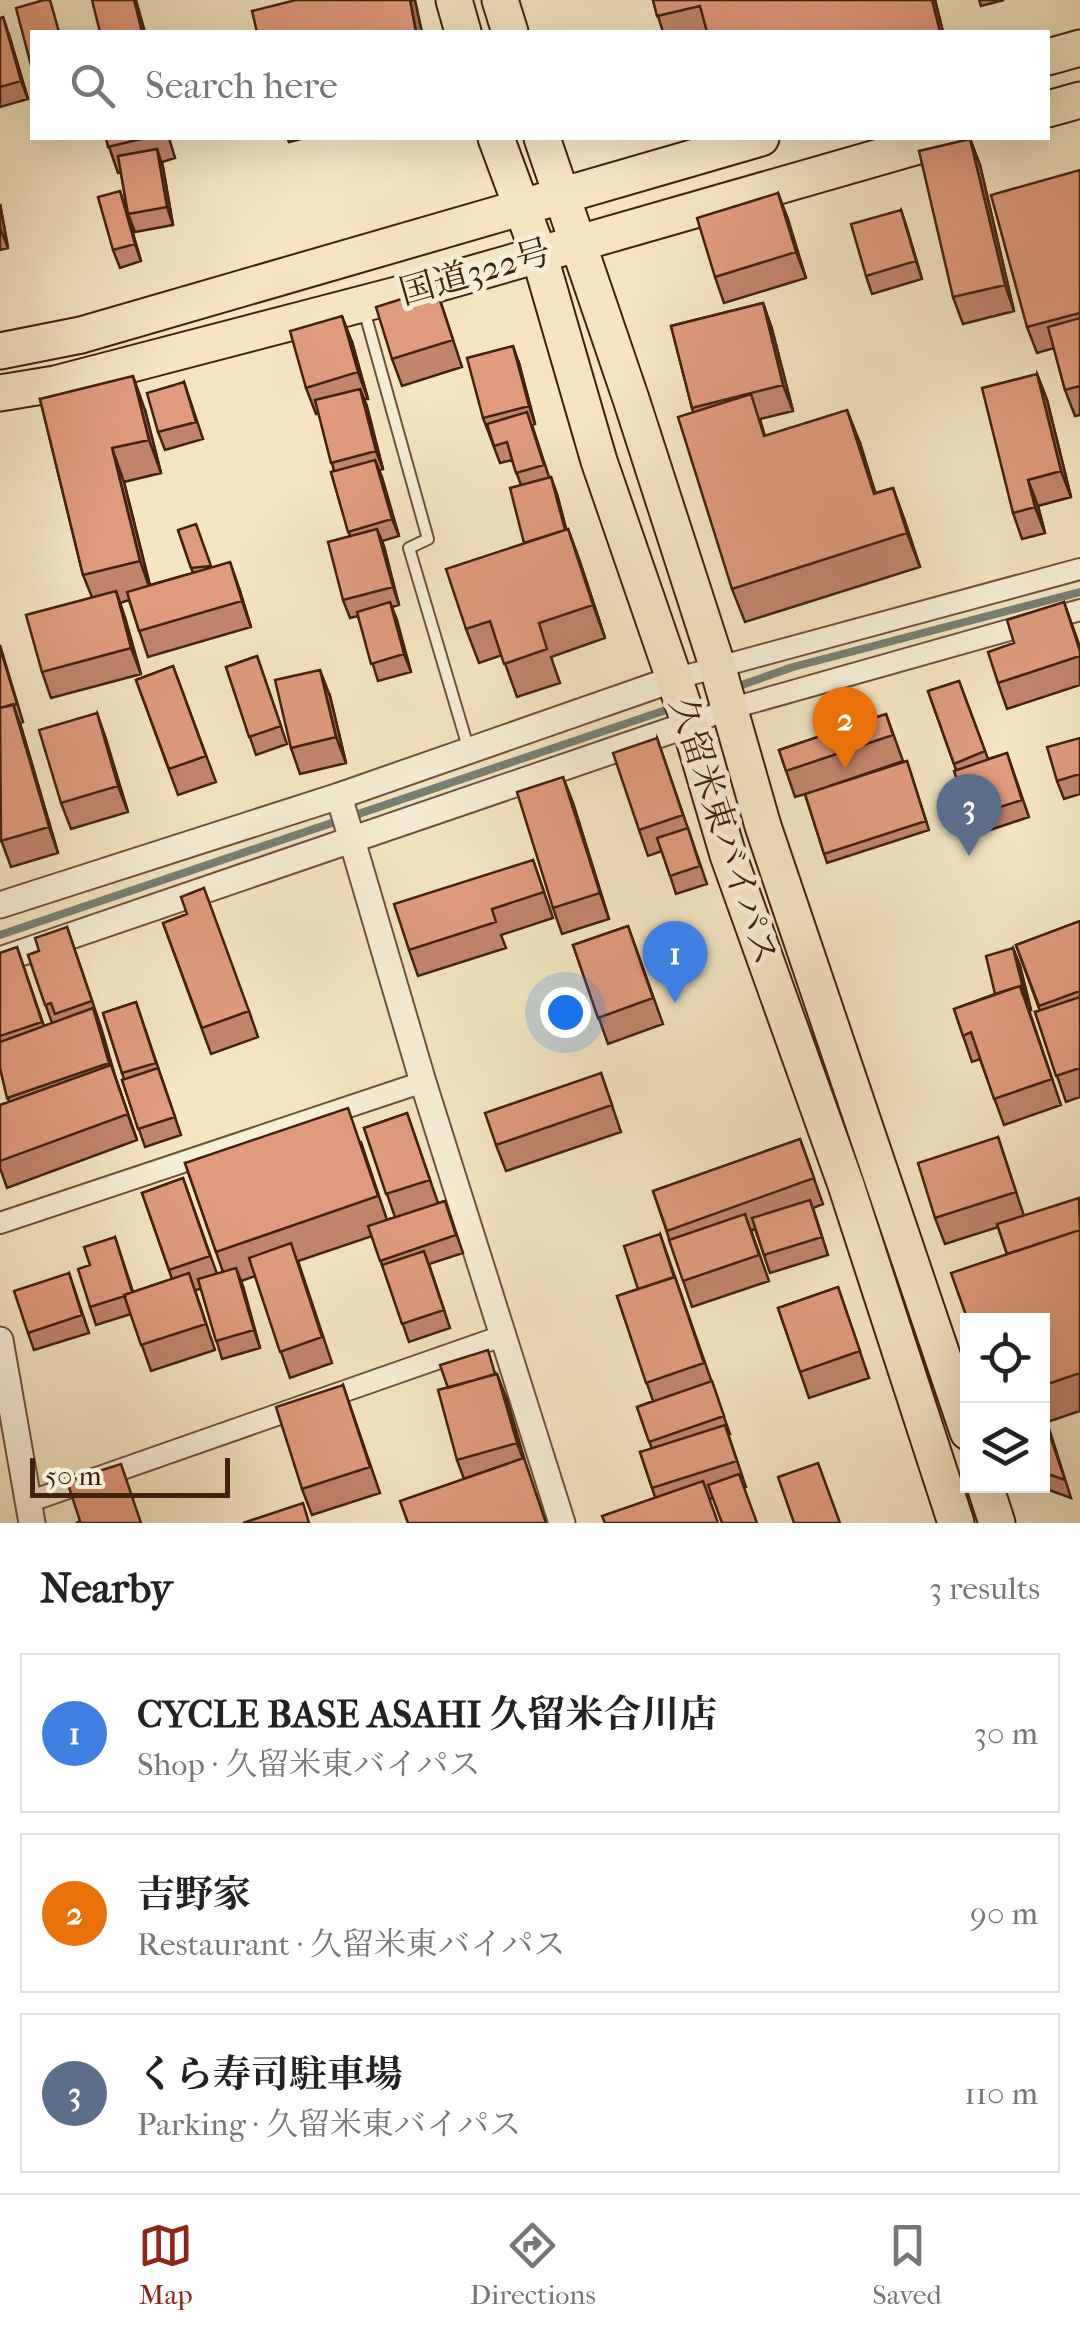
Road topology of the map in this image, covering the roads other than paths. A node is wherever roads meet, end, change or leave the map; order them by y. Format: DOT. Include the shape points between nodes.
graph roads {
  1 [pos="454,0"];
  2 [pos="500,0"];
  3 [pos="462,30"];
  4 [pos="509,30"];
  5 [pos="1080,48"];
  6 [pos="1050,57"];
  7 [pos="1080,100"];
  8 [pos="1050,108"];
  9 [pos="497,140"];
  10 [pos="543,140"];
  11 [pos="754,140"];
  12 [pos="939,140"];
  13 [pos="560,194"];
  14 [pos="519,208"];
  15 [pos="577,242"];
  16 [pos="539,254"];
  17 [pos="362,304"];
  18 [pos="0,351"];
  19 [pos="0,393"];
  20 [pos="1079,572"];
  21 [pos="1080,610"];
  22 [pos="723,689"];
  23 [pos="682,702"];
  24 [pos="469,751"];
  25 [pos="339,796"];
  26 [pos="352,840"];
  27 [pos="0,905"];
  28 [pos="0,960"];
  29 [pos="423,1082"];
  30 [pos="0,1223"];
  31 [pos="504,1335"];
  32 [pos="0,1340"];
  33 [pos="960,1408"];
  34 [pos="987,1493"];
  35 [pos="30,1512"];
  36 [pos="562,1523"];
  37 [pos="956,1523"];
  38 [pos="997,1523"];
  1 -- 3 [label="highway"];
  2 -- 4 [label="highway"];
  5 -- 6 [label="highway"];
  7 -- 8 [label="highway"];
  9 -- 14 [label="highway, 久留米東バイパス"];
  10 -- 13 [label="highway, 久留米東バイパス"];
  11 -- 13 [label="highway, 国道322号"];
  12 -- 15 [label="highway, 国道322号"];
  13 -- 14 [label="highway, 国道322号"];
  13 -- 15 [label="highway, 久留米東バイパス"];
  14 -- 16 [label="highway, 久留米東バイパス"];
  14 -- 18 [label="highway, 国道322号" via="81,335"];
  15 -- 16 [label="highway, 国道322号"];
  15 -- 22 [label="highway, 久留米東バイパス"];
  16 -- 17 [label="highway, 国道322号"];
  16 -- 23 [label="highway, 久留米東バイパス" via="600,462"];
  17 -- 19 [label="highway, 国道322号"];
  17 -- 24 [label="lane" via="428,539 409,548"];
  20 -- 22 [label="street"];
  21 -- 22 [label="street"];
  22 -- 23 [label="street"];
  22 -- 23 [label="street"];
  22 -- 33 [label="highway, 久留米東バイパス"];
  23 -- 24 [label="street"];
  23 -- 26 [label="street"];
  23 -- 37 [label="highway, 久留米東バイパス"];
  24 -- 25 [label="street"];
  25 -- 26 [label="street"];
  25 -- 27 [label="street"];
  26 -- 28 [label="street"];
  26 -- 29 [label="street"];
  29 -- 30 [label="street"];
  29 -- 31 [label="street"];
  31 -- 35 [label="street"];
  31 -- 36 [label="street"];
  32 -- 35 [label="street"];
  34 -- 38 [label="highway"];
}
